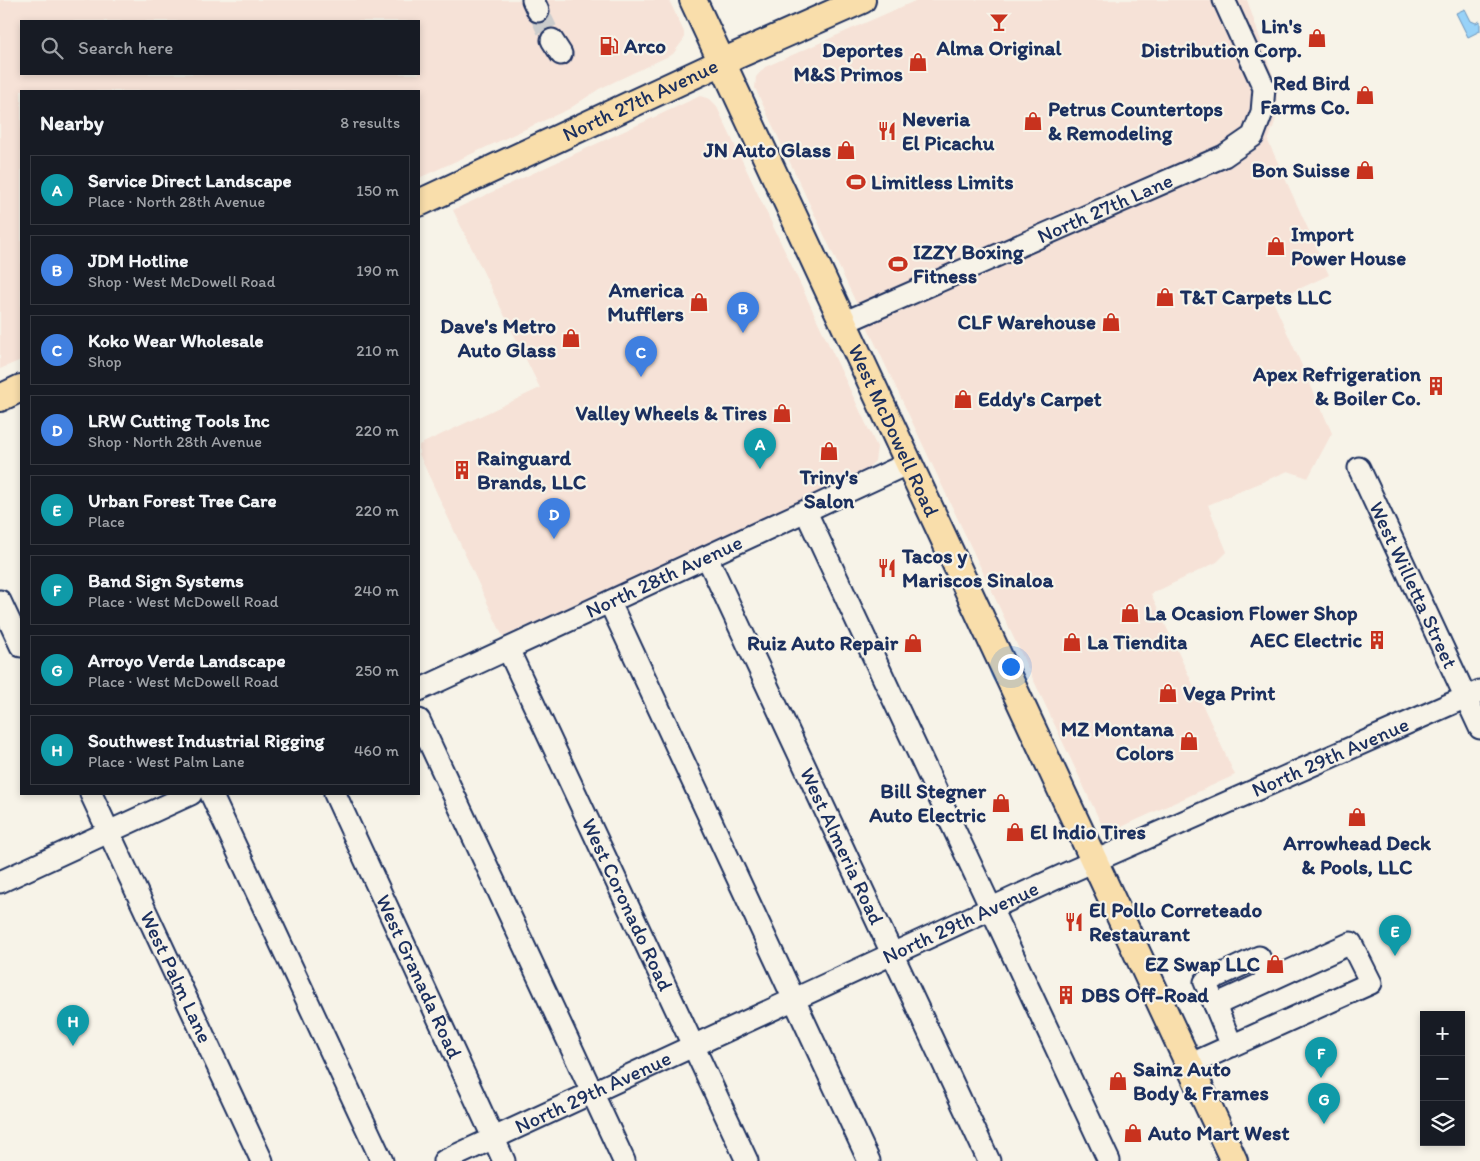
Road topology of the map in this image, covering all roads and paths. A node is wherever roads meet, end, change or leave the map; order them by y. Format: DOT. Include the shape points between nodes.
graph roads {
  1 [pos="693,0"];
  2 [pos="862,0"];
  3 [pos="1224,0"];
  4 [pos="722,62"];
  5 [pos="420,203"];
  6 [pos="843,323"];
  7 [pos="20,388"];
  8 [pos="0,398"];
  9 [pos="909,463"];
  10 [pos="1358,468"];
  11 [pos="806,512"];
  12 [pos="707,557"];
  13 [pos="0,601"];
  14 [pos="610,603"];
  15 [pos="20,644"];
  16 [pos="508,648"];
  17 [pos="420,690"];
  18 [pos="1473,695"];
  19 [pos="420,722"];
  20 [pos="1480,728"];
  21 [pos="91,795"];
  22 [pos="189,795"];
  23 [pos="211,795"];
  24 [pos="335,795"];
  25 [pos="108,831"];
  26 [pos="1094,862"];
  27 [pos="0,882"];
  28 [pos="991,909"];
  29 [pos="892,954"];
  30 [pos="794,1000"];
  31 [pos="693,1046"];
  32 [pos="1232,1046"];
  33 [pos="1189,1065"];
  34 [pos="592,1092"];
  35 [pos="493,1138"];
  36 [pos="262,1161"];
  37 [pos="382,1161"];
  38 [pos="444,1161"];
  39 [pos="504,1161"];
  40 [pos="624,1161"];
  41 [pos="747,1161"];
  42 [pos="869,1161"];
  43 [pos="989,1161"];
  44 [pos="1109,1161"];
  45 [pos="1234,1161"];
  1 -- 4 [label="main road, West McDowell Road"];
  2 -- 4 [label="main road, North 27th Avenue"];
  3 -- 6 [label="street, North 27th Lane" via="1264,88 1262,112 1253,136 1224,156"];
  4 -- 5 [label="main road, North 27th Avenue"];
  4 -- 6 [label="main road, West McDowell Road"];
  6 -- 9 [label="main road, West McDowell Road"];
  7 -- 8 [label="main road"];
  9 -- 11 [label="street, North 28th Avenue"];
  9 -- 26 [label="main road, West McDowell Road"];
  10 -- 18 [label="street, West Willetta Street"];
  11 -- 12 [label="street, North 28th Avenue"];
  11 -- 28 [label="street"];
  12 -- 14 [label="street, North 28th Avenue"];
  12 -- 29 [label="street, West Almeria Road"];
  13 -- 15 [label="street"];
  14 -- 16 [label="street, North 28th Avenue"];
  14 -- 30 [label="street"];
  16 -- 17 [label="street, North 28th Avenue"];
  16 -- 31 [label="street, West Coronado Road"];
  18 -- 20 [label="street, West Willetta Street"];
  18 -- 26 [label="street, North 29th Avenue"];
  19 -- 34 [label="street"];
  21 -- 25 [label="street, West Palm Lane"];
  22 -- 25 [label="street"];
  23 -- 37 [label="street"];
  24 -- 35 [label="street, West Granada Road"];
  25 -- 27 [label="street"];
  25 -- 36 [label="street, West Palm Lane"];
  26 -- 28 [label="street, North 29th Avenue"];
  26 -- 33 [label="main road, West McDowell Road"];
  28 -- 29 [label="street, North 29th Avenue"];
  28 -- 44 [label="street"];
  29 -- 30 [label="street, North 29th Avenue"];
  29 -- 43 [label="street, West Almeria Road"];
  30 -- 31 [label="street, North 29th Avenue"];
  30 -- 42 [label="street"];
  31 -- 34 [label="street, North 29th Avenue"];
  31 -- 41 [label="street, West Coronado Road"];
  32 -- 32 [label="street" via="1371,983 1351,943 1214,1005"];
  32 -- 33 [label="street"];
  33 -- 45 [label="main road, West McDowell Road"];
  34 -- 35 [label="street, North 29th Avenue"];
  34 -- 40 [label="street"];
  35 -- 38 [label="street, North 29th Avenue"];
  35 -- 39 [label="street, West Granada Road"];
}
